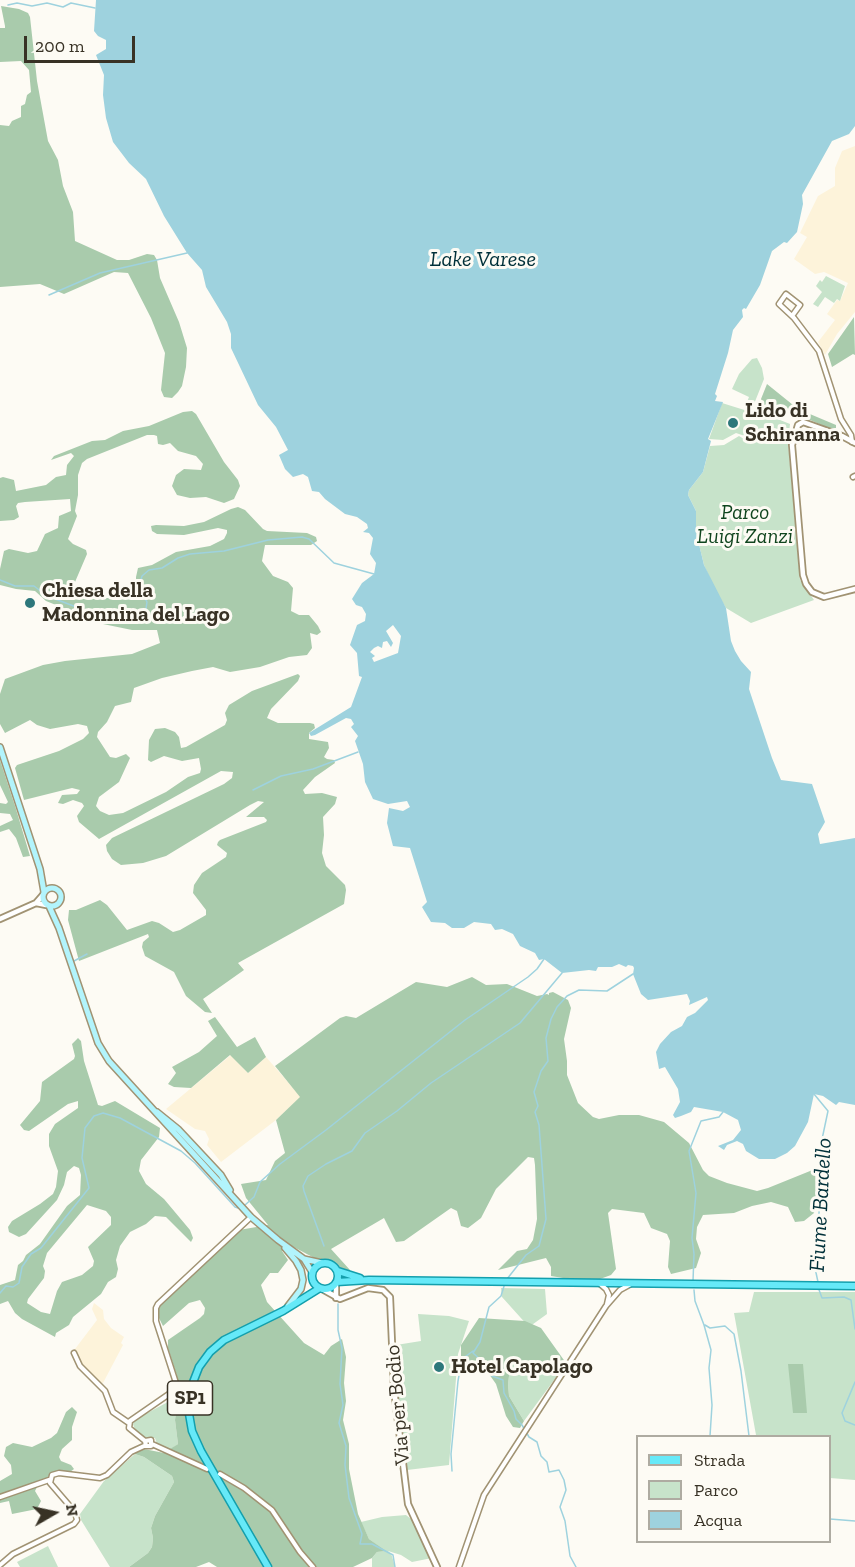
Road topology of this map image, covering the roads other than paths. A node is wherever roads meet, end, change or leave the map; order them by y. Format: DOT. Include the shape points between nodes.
graph roads {
  1 [pos="791,291"];
  2 [pos="787,295"];
  3 [pos="792,316"];
  4 [pos="854,442"];
  5 [pos="855,589"];
  6 [pos="0,747"];
  7 [pos="40,870"];
  8 [pos="53,888"];
  9 [pos="43,894"];
  10 [pos="36,903"];
  11 [pos="58,904"];
  12 [pos="48,905"];
  13 [pos="0,919"];
  14 [pos="59,928"];
  15 [pos="136,1092"];
  16 [pos="173,1132"];
  17 [pos="193,1146"];
  18 [pos="209,1170"];
  19 [pos="237,1200"];
  20 [pos="251,1217"];
  21 [pos="278,1240"];
  22 [pos="304,1258"];
  23 [pos="322,1263"];
  24 [pos="338,1271"];
  25 [pos="312,1272"];
  26 [pos="312,1280"];
  27 [pos="369,1281"];
  28 [pos="336,1283"];
  29 [pos="600,1284"];
  30 [pos="632,1284"];
  31 [pos="855,1286"];
  32 [pos="321,1289"];
  33 [pos="302,1298"];
  34 [pos="336,1298"];
  35 [pos="606,1306"];
  36 [pos="283,1311"];
  37 [pos="74,1353"];
  38 [pos="129,1423"];
  39 [pos="145,1443"];
  40 [pos="207,1469"];
  41 [pos="220,1474"];
  42 [pos="49,1480"];
  43 [pos="0,1497"];
  44 [pos="0,1565"];
  45 [pos="268,1567"];
  46 [pos="313,1567"];
  47 [pos="437,1567"];
  48 [pos="459,1567"];
  1 -- 2 [label="street"];
  2 -- 3 [label="street" via="800,305"];
  2 -- 3 [label="street" via="779,304"];
  3 -- 4 [label="street" via="821,354 841,419"];
  4 -- 5 [label="street" via="801,423 792,448 804,580 820,596"];
  6 -- 7 [label="main road"];
  7 -- 8 [label="main road"];
  7 -- 9 [label="main road"];
  8 -- 9 [label="main road"];
  8 -- 11 [label="main road" via="60,893"];
  9 -- 10 [label="street"];
  9 -- 12 [label="main road"];
  10 -- 12 [label="street"];
  10 -- 13 [label="street"];
  11 -- 12 [label="main road"];
  11 -- 14 [label="main road"];
  12 -- 14 [label="main road"];
  14 -- 15 [label="main road" via="98,1042"];
  15 -- 16 [label="main road"];
  15 -- 17 [label="main road"];
  16 -- 17 [label="main road"];
  16 -- 18 [label="main road"];
  17 -- 18 [label="main road"];
  17 -- 19 [label="main road" via="221,1175"];
  18 -- 19 [label="main road"];
  19 -- 20 [label="main road"];
  20 -- 21 [label="main road"];
  20 -- 38 [label="street" via="158,1304 156,1321 175,1388"];
  21 -- 22 [label="main road"];
  21 -- 36 [label="main road" via="296,1261 303,1280 296,1298"];
  22 -- 23 [label="main road"];
  22 -- 25 [label="main road"];
  23 -- 24 [label="main road, SP1" via="330,1263"];
  23 -- 25 [label="main road"];
  24 -- 27 [label="main road, SP1"];
  24 -- 28 [label="main road"];
  25 -- 26 [label="main road, SP1"];
  26 -- 32 [label="main road"];
  26 -- 33 [label="main road, SP1"];
  27 -- 28 [label="main road, SP1"];
  27 -- 29 [label="main road, SP1"];
  28 -- 32 [label="main road, SP1" via="330,1289"];
  28 -- 34 [label="street"];
  29 -- 30 [label="main road, SP1"];
  29 -- 35 [label="street" via="609,1296"];
  30 -- 31 [label="main road, SP1"];
  30 -- 35 [label="street" via="620,1290"];
  32 -- 33 [label="main road, SP1"];
  32 -- 34 [label="street"];
  33 -- 36 [label="main road, SP1"];
  34 -- 47 [label="street, Via per Bodio" via="344,1299 368,1288 383,1290 390,1297 394,1389 408,1504"];
  35 -- 48 [label="street" via="484,1495"];
  36 -- 45 [label="main road, SP1" via="224,1340 210,1352 199,1367 188,1408 201,1451"];
  37 -- 38 [label="street" via="80,1366 105,1391 113,1412"];
  38 -- 39 [label="street" via="129,1428"];
  39 -- 40 [label="street" via="149,1439 152,1444"];
  39 -- 42 [label="street" via="100,1478 59,1473"];
  41 -- 46 [label="street" via="272,1510"];
  42 -- 43 [label="street"];
  42 -- 44 [label="street" via="77,1520"];
}
